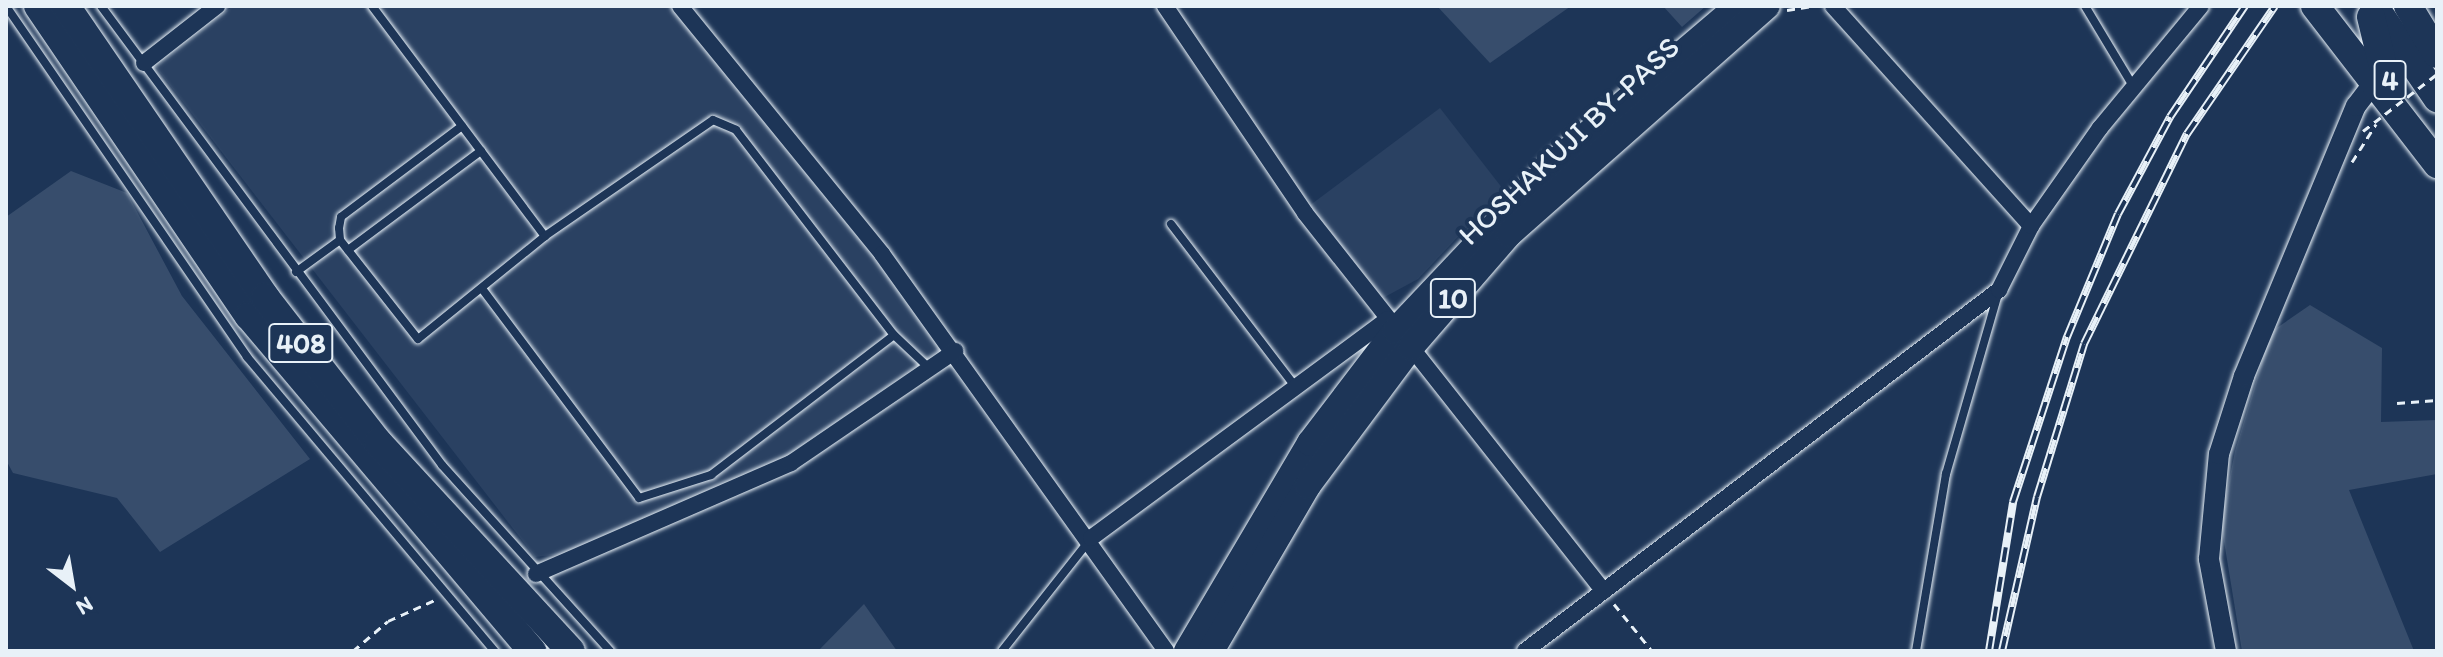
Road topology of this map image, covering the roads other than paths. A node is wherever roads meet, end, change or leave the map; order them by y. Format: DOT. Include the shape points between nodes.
graph roads {
  1 [pos="6,6"];
  2 [pos="38,6"];
  3 [pos="66,6"];
  4 [pos="101,6"];
  5 [pos="217,6"];
  6 [pos="372,6"];
  7 [pos="680,6"];
  8 [pos="1165,6"];
  9 [pos="1738,6"];
  10 [pos="1833,6"];
  11 [pos="2085,6"];
  12 [pos="2201,6"];
  13 [pos="2315,6"];
  14 [pos="2340,6"];
  15 [pos="2365,6"];
  16 [pos="2374,6"];
  17 [pos="2408,6"];
  18 [pos="1779,8"];
  19 [pos="2423,54"];
  20 [pos="144,63"];
  21 [pos="2378,76"];
  22 [pos="2133,86"];
  23 [pos="2437,98"];
  24 [pos="462,126"];
  25 [pos="481,151"];
  26 [pos="2437,155"];
  27 [pos="2437,164"];
  28 [pos="1171,224"];
  29 [pos="2031,226"];
  30 [pos="545,236"];
  31 [pos="340,240"];
  32 [pos="348,250"];
  33 [pos="296,272"];
  34 [pos="483,290"];
  35 [pos="1999,290"];
  36 [pos="1398,332"];
  37 [pos="894,335"];
  38 [pos="955,351"];
  39 [pos="927,366"];
  40 [pos="1294,385"];
  41 [pos="1091,538"];
  42 [pos="536,574"];
  43 [pos="1604,591"];
  44 [pos="495,651"];
  45 [pos="532,651"];
  46 [pos="571,651"];
  47 [pos="610,651"];
  48 [pos="1002,651"];
  49 [pos="1166,651"];
  50 [pos="1187,651"];
  51 [pos="1211,651"];
  52 [pos="1525,651"];
  53 [pos="1916,651"];
  54 [pos="2226,651"];
  1 -- 44 [label="lane" via="247,357"];
  2 -- 45 [label="highway, 408" via="249,316 400,504"];
  3 -- 46 [label="highway, 408" via="265,297 378,442"];
  4 -- 20 [label="lane"];
  5 -- 20 [label="street"];
  6 -- 24 [label="lane"];
  7 -- 38 [label="street"];
  8 -- 36 [label="street" via="1305,213"];
  9 -- 36 [label="main road, HOSHAKUJI BY-PASS / 10" via="1556,161"];
  10 -- 29 [label="street"];
  11 -- 22 [label="lane"];
  12 -- 22 [label="street"];
  13 -- 21 [label="highway, 4"];
  14 -- 21 [label="highway, 4"];
  15 -- 21 [label="highway" via="2381,40"];
  16 -- 19 [label="highway, 4"];
  17 -- 19 [label="highway, 4"];
  18 -- 36 [label="main road, HOSHAKUJI BY-PASS / 10" via="1573,173"];
  19 -- 21 [label="street"];
  19 -- 23 [label="highway, 4"];
  20 -- 33 [label="lane"];
  21 -- 26 [label="highway, 4"];
  21 -- 27 [label="highway, 4"];
  21 -- 54 [label="street" via="2273,303 2219,454 2209,559"];
  22 -- 29 [label="street"];
  24 -- 25 [label="lane"];
  24 -- 31 [label="lane" via="341,217"];
  25 -- 30 [label="lane"];
  25 -- 32 [label="lane"];
  28 -- 40 [label="lane"];
  29 -- 35 [label="street"];
  30 -- 34 [label="lane"];
  30 -- 37 [label="lane" via="705,121 727,122"];
  31 -- 32 [label="lane"];
  31 -- 33 [label="lane"];
  32 -- 34 [label="lane" via="418,339"];
  33 -- 42 [label="lane"];
  34 -- 37 [label="lane" via="639,498 711,475"];
  35 -- 43 [label="street"];
  35 -- 53 [label="lane" via="1946,474"];
  36 -- 40 [label="street"];
  36 -- 43 [label="street"];
  36 -- 50 [label="main road, HOSHAKUJI BY-PASS / 10" via="1310,443"];
  36 -- 51 [label="main road, HOSHAKUJI BY-PASS / 10"];
  37 -- 39 [label="lane"];
  38 -- 39 [label="street"];
  38 -- 41 [label="street"];
  39 -- 42 [label="street" via="791,463"];
  40 -- 41 [label="street"];
  41 -- 48 [label="lane"];
  41 -- 49 [label="street"];
  42 -- 47 [label="lane"];
  43 -- 52 [label="street"];
}
